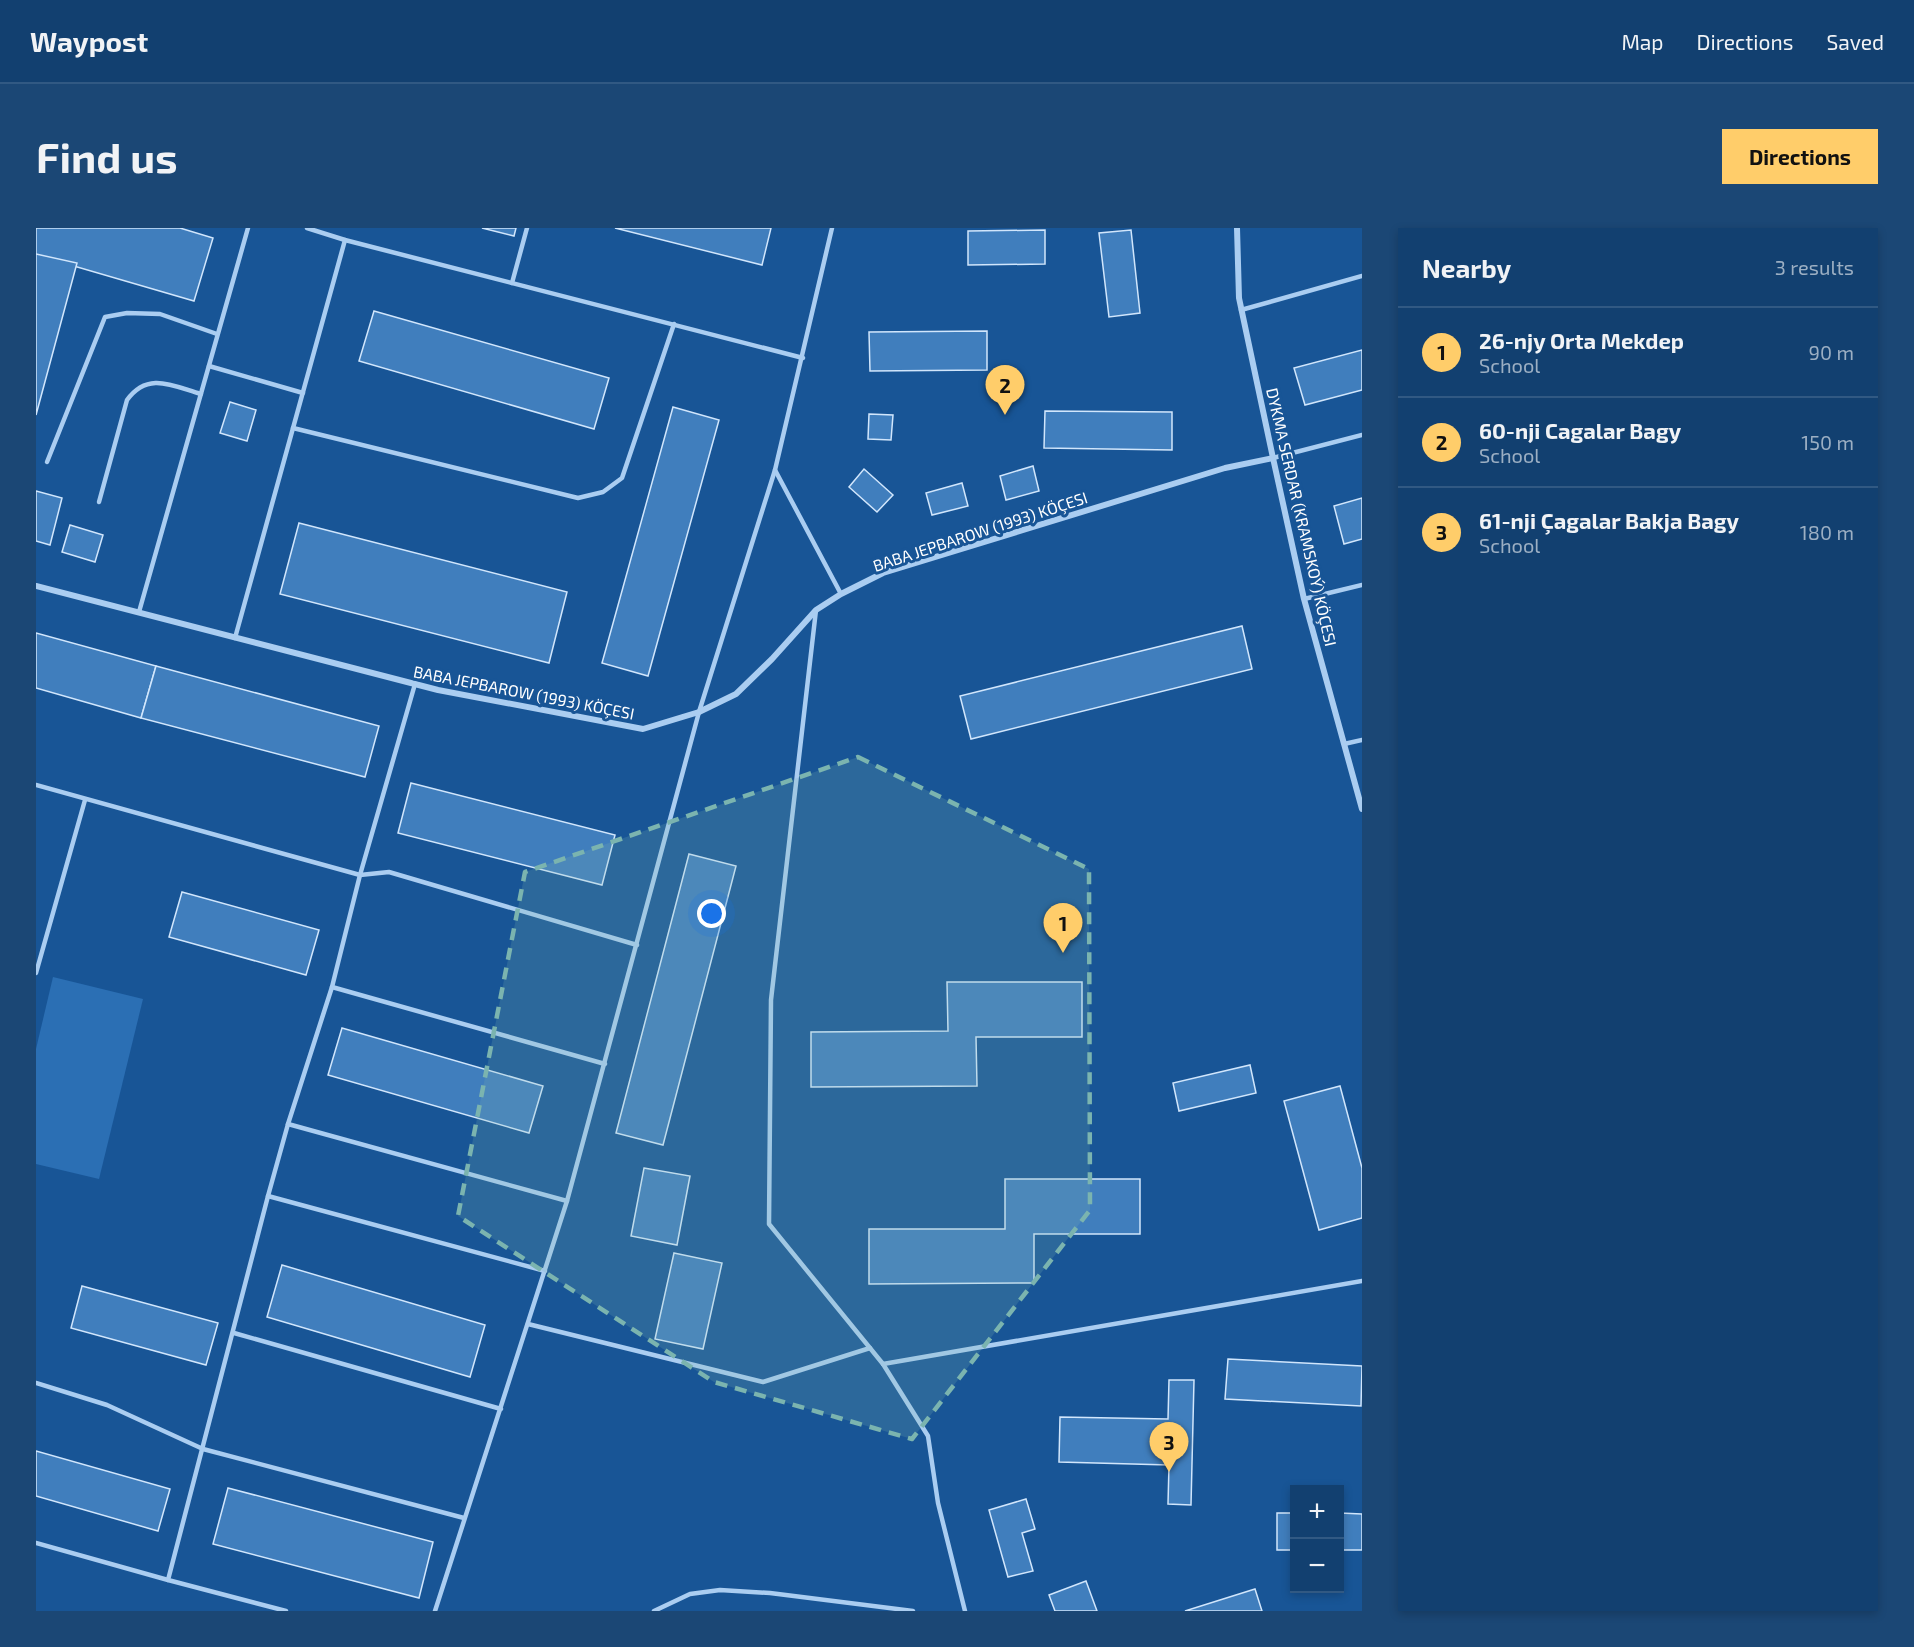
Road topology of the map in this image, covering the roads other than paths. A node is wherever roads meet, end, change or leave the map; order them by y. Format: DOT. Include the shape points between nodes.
graph roads {
  1 [pos="248,228"];
  2 [pos="307,228"];
  3 [pos="527,228"];
  4 [pos="832,228"];
  5 [pos="1237,228"];
  6 [pos="345,240"];
  7 [pos="1362,276"];
  8 [pos="512,283"];
  9 [pos="1241,310"];
  10 [pos="674,324"];
  11 [pos="218,334"];
  12 [pos="803,358"];
  13 [pos="208,366"];
  14 [pos="303,393"];
  15 [pos="201,394"];
  16 [pos="293,428"];
  17 [pos="1362,435"];
  18 [pos="1273,458"];
  19 [pos="47,462"];
  20 [pos="775,470"];
  21 [pos="99,502"];
  22 [pos="1362,585"];
  23 [pos="36,586"];
  24 [pos="841,594"];
  25 [pos="1304,599"];
  26 [pos="816,610"];
  27 [pos="139,612"];
  28 [pos="235,638"];
  29 [pos="416,684"];
  30 [pos="699,712"];
  31 [pos="1362,740"];
  32 [pos="1344,744"];
  33 [pos="36,785"];
  34 [pos="86,800"];
  35 [pos="1362,809"];
  36 [pos="360,875"];
  37 [pos="637,945"];
  38 [pos="36,974"];
  39 [pos="332,987"];
  40 [pos="604,1064"];
  41 [pos="288,1124"];
  42 [pos="268,1196"];
  43 [pos="567,1201"];
  44 [pos="545,1271"];
  45 [pos="1362,1281"];
  46 [pos="528,1324"];
  47 [pos="234,1333"];
  48 [pos="870,1348"];
  49 [pos="883,1364"];
  50 [pos="36,1383"];
  51 [pos="501,1409"];
  52 [pos="203,1449"];
  53 [pos="464,1518"];
  54 [pos="36,1543"];
  55 [pos="168,1580"];
  56 [pos="286,1611"];
  57 [pos="435,1611"];
  58 [pos="654,1611"];
  59 [pos="913,1611"];
  60 [pos="965,1611"];
  1 -- 11 [label="lane"];
  2 -- 6 [label="lane"];
  3 -- 8 [label="lane"];
  4 -- 12 [label="lane"];
  5 -- 9 [label="street, DYKMA SERDAR (KRAMSKOÝ) KÖÇESI"];
  6 -- 8 [label="lane"];
  6 -- 14 [label="lane"];
  7 -- 9 [label="lane"];
  8 -- 10 [label="lane"];
  9 -- 18 [label="street, DYKMA SERDAR (KRAMSKOÝ) KÖÇESI"];
  10 -- 12 [label="lane"];
  10 -- 16 [label="lane" via="622,478 603,492 578,498"];
  11 -- 13 [label="lane"];
  11 -- 19 [label="lane" via="160,314 105,317"];
  12 -- 20 [label="lane"];
  13 -- 14 [label="lane"];
  13 -- 15 [label="lane"];
  14 -- 16 [label="lane"];
  15 -- 21 [label="lane" via="161,382 134,391 127,400"];
  15 -- 27 [label="lane"];
  16 -- 28 [label="lane"];
  17 -- 18 [label="lane"];
  18 -- 24 [label="street, BABA JEPBAROW (1993) KÖÇESI" via="1225,468 883,573"];
  18 -- 25 [label="street, DYKMA SERDAR (KRAMSKOÝ) KÖÇESI"];
  20 -- 24 [label="lane"];
  20 -- 30 [label="lane"];
  22 -- 25 [label="lane"];
  23 -- 27 [label="street, BABA JEPBAROW (1993) KÖÇESI"];
  24 -- 26 [label="street, BABA JEPBAROW (1993) KÖÇESI"];
  25 -- 32 [label="street, DYKMA SERDAR (KRAMSKOÝ) KÖÇESI"];
  26 -- 30 [label="street, BABA JEPBAROW (1993) KÖÇESI" via="736,694"];
  26 -- 48 [label="lane" via="771,1000 769,1224"];
  27 -- 28 [label="street, BABA JEPBAROW (1993) KÖÇESI"];
  28 -- 29 [label="street, BABA JEPBAROW (1993) KÖÇESI"];
  29 -- 30 [label="street, BABA JEPBAROW (1993) KÖÇESI" via="643,729"];
  29 -- 36 [label="lane"];
  30 -- 37 [label="lane"];
  31 -- 32 [label="lane"];
  32 -- 35 [label="street, DYKMA SERDAR (KRAMSKOÝ) KÖÇESI"];
  33 -- 34 [label="lane"];
  34 -- 36 [label="lane"];
  34 -- 38 [label="lane"];
  36 -- 37 [label="lane" via="389,872"];
  36 -- 39 [label="lane"];
  37 -- 40 [label="lane"];
  39 -- 40 [label="lane"];
  39 -- 41 [label="lane"];
  40 -- 43 [label="lane"];
  41 -- 42 [label="lane"];
  41 -- 43 [label="lane"];
  42 -- 44 [label="lane"];
  42 -- 47 [label="lane"];
  43 -- 44 [label="lane"];
  44 -- 46 [label="lane"];
  45 -- 49 [label="lane"];
  46 -- 48 [label="lane" via="763,1382"];
  46 -- 51 [label="lane"];
  47 -- 51 [label="lane"];
  47 -- 52 [label="lane"];
  48 -- 49 [label="lane"];
  49 -- 60 [label="lane" via="928,1436 938,1503"];
  50 -- 52 [label="lane" via="107,1405"];
  51 -- 53 [label="lane"];
  52 -- 53 [label="lane"];
  52 -- 55 [label="lane"];
  53 -- 57 [label="lane"];
  54 -- 55 [label="lane"];
  55 -- 56 [label="lane"];
  58 -- 59 [label="lane" via="690,1594 720,1590"];
}
